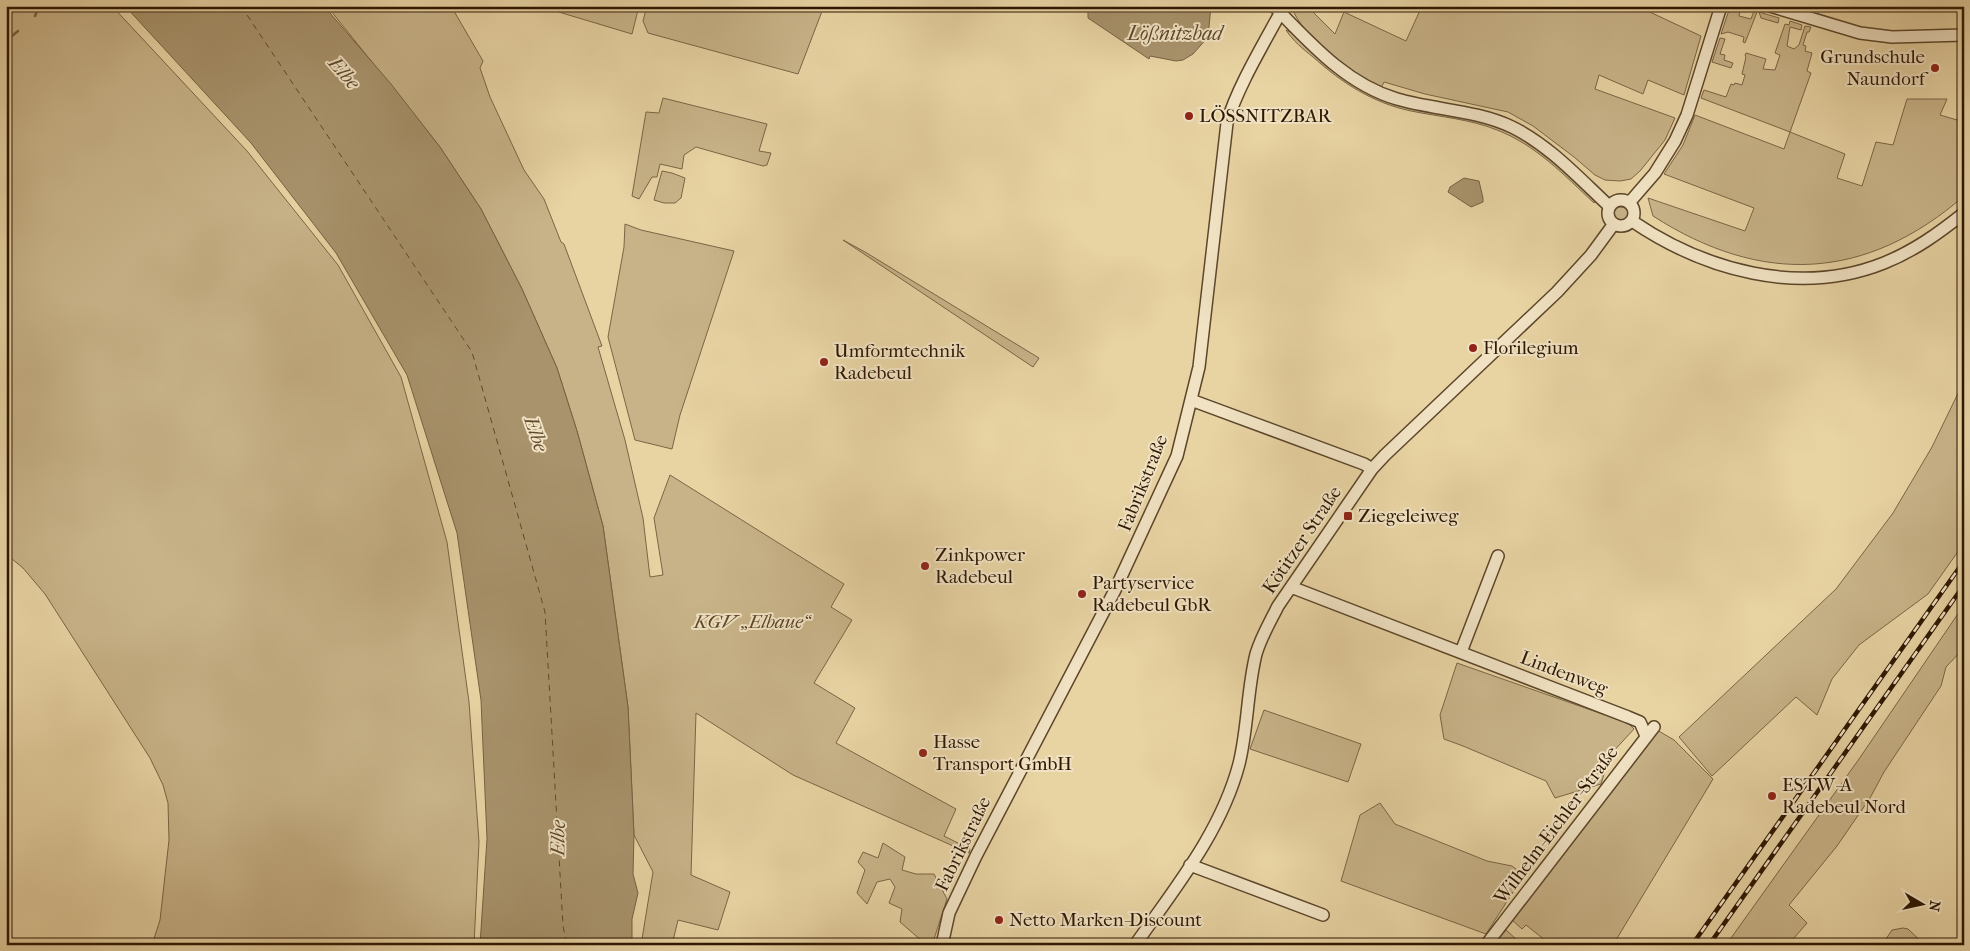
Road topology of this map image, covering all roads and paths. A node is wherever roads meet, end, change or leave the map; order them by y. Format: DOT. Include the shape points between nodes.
graph roads {
  1 [pos="1721,6"];
  2 [pos="1770,6"];
  3 [pos="1280,8"];
  4 [pos="1964,35"];
  5 [pos="1629,202"];
  6 [pos="1609,206"];
  7 [pos="1964,213"];
  8 [pos="1632,221"];
  9 [pos="1613,224"];
  10 [pos="1191,400"];
  11 [pos="1372,469"];
  12 [pos="1498,556"];
  13 [pos="1291,587"];
  14 [pos="1461,652"];
  15 [pos="1650,731"];
  16 [pos="1190,865"];
  17 [pos="1323,915"];
  18 [pos="942,945"];
  19 [pos="1135,945"];
  20 [pos="1486,945"];
  1 -- 5 [label="street" via="1676,141 1655,173"];
  2 -- 4 [label="street" via="1860,33 1892,37"];
  3 -- 6 [label="street" via="1332,63 1363,85 1397,99 1471,113 1512,127 1562,162"];
  3 -- 10 [label="street, Fabrikstraße" via="1227,123 1198,367"];
  5 -- 6 [label="street" via="1618,200"];
  5 -- 8 [label="street" via="1634,213"];
  6 -- 9 [label="street" via="1608,218"];
  7 -- 8 [label="street" via="1932,238 1883,263 1852,273 1795,278 1767,276 1711,262"];
  8 -- 9 [label="street" via="1624,226"];
  9 -- 11 [label="street, Kötitzer Straße" via="1557,292"];
  10 -- 11 [label="street"];
  10 -- 18 [label="street, Fabrikstraße" via="1177,456 1156,504 1115,590 976,856 949,913"];
  11 -- 13 [label="street, Kötitzer Straße"];
  12 -- 14 [label="street"];
  13 -- 14 [label="street, Lindenweg"];
  13 -- 16 [label="street, Kötitzer Straße" via="1266,628 1257,654 1234,779 1214,826"];
  14 -- 15 [label="street, Lindenweg" via="1640,722"];
  15 -- 20 [label="street, Wilhelm-Eichler-Straße"];
  16 -- 17 [label="street"];
  16 -- 19 [label="street, Kötitzer Straße"];
}
